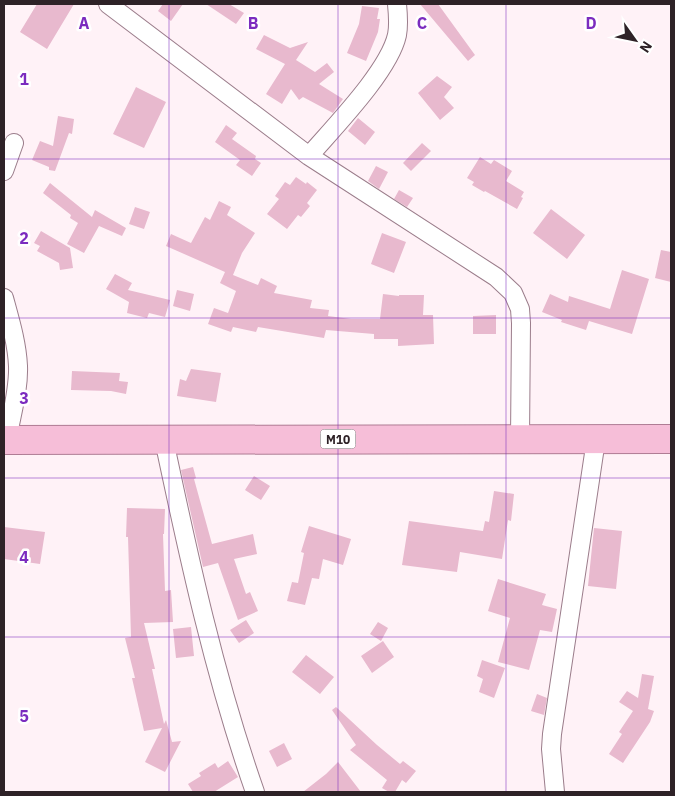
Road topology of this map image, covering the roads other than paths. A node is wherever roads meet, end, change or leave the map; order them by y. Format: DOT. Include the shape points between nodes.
graph roads {
  1 [pos="108,4"];
  2 [pos="401,7"];
  3 [pos="14,143"];
  4 [pos="308,156"];
  5 [pos="4,171"];
  6 [pos="4,298"];
  7 [pos="520,439"];
  8 [pos="671,439"];
  9 [pos="6,440"];
  10 [pos="164,440"];
  11 [pos="596,440"];
  12 [pos="255,792"];
  13 [pos="554,792"];
  1 -- 4 [label="street"];
  2 -- 4 [label="street" via="388,57 368,86"];
  3 -- 5 [label="street"];
  4 -- 7 [label="street" via="496,277 513,293 522,323"];
  6 -- 9 [label="street" via="18,368"];
  7 -- 10 [label="highway, M10"];
  7 -- 11 [label="highway, M10"];
  8 -- 11 [label="highway, M10"];
  9 -- 10 [label="highway, M10"];
  10 -- 12 [label="street" via="213,653"];
  11 -- 13 [label="street" via="552,734"];
}
